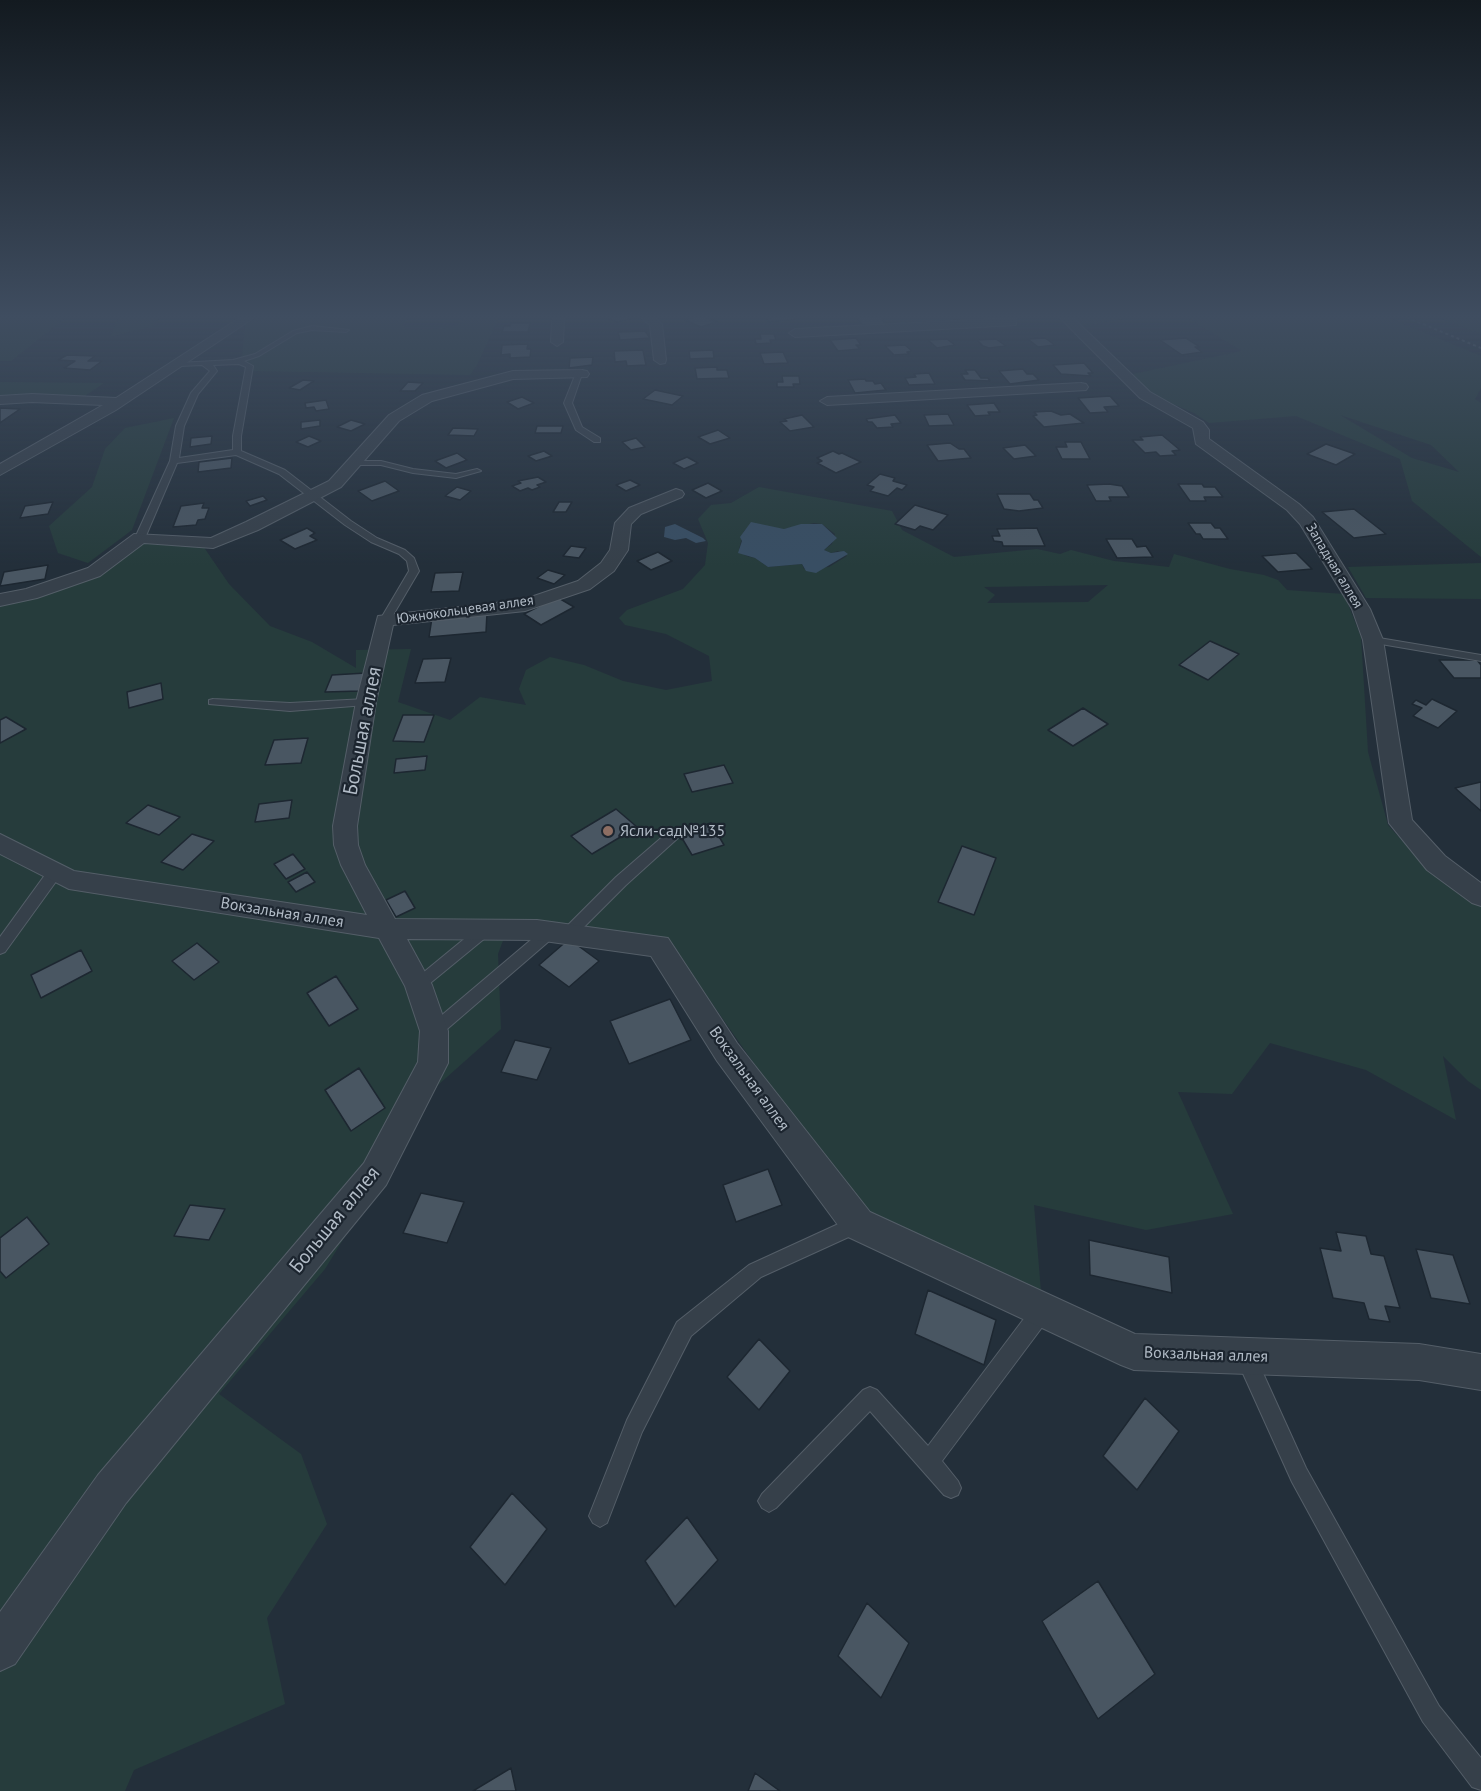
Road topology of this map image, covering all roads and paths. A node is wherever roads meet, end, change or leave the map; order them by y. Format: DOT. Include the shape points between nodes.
graph roads {
  1 [pos="23,399"];
  2 [pos="45,399"];
  3 [pos="124,399"];
  4 [pos="192,399"];
  5 [pos="245,399"];
  6 [pos="426,399"];
  7 [pos="570,399"];
  8 [pos="871,399"];
  9 [pos="1151,399"];
  10 [pos="0,400"];
  11 [pos="827,401"];
  12 [pos="119,402"];
  13 [pos="597,440"];
  14 [pos="237,452"];
  15 [pos="174,461"];
  16 [pos="354,463"];
  17 [pos="0,470"];
  18 [pos="477,471"];
  19 [pos="676,494"];
  20 [pos="313,496"];
  21 [pos="140,538"];
  22 [pos="0,600"];
  23 [pos="385,620"];
  24 [pos="1372,640"];
  25 [pos="1481,657"];
  26 [pos="213,702"];
  27 [pos="366,702"];
  28 [pos="673,835"];
  29 [pos="0,843"];
  30 [pos="55,872"];
  31 [pos="1481,896"];
  32 [pos="390,929"];
  33 [pos="485,930"];
  34 [pos="557,933"];
  35 [pos="0,948"];
  36 [pos="418,985"];
  37 [pos="434,1031"];
  38 [pos="858,1224"];
  39 [pos="1042,1311"];
  40 [pos="1242,1350"];
  41 [pos="1481,1372"];
  42 [pos="929,1462"];
  43 [pos="951,1488"];
  44 [pos="770,1502"];
  45 [pos="600,1516"];
  46 [pos="0,1649"];
  47 [pos="1481,1778"];
  1 -- 10 [label="street"];
  2 -- 12 [label="street"];
  3 -- 12 [label="street"];
  4 -- 15 [label="lane" via="180,426"];
  5 -- 14 [label="lane"];
  6 -- 16 [label="street" via="394,418"];
  7 -- 13 [label="lane" via="568,403 579,428"];
  8 -- 11 [label="street"];
  9 -- 24 [label="street, Западная аллея" via="1198,425 1202,430 1201,441 1307,521 1361,609"];
  12 -- 17 [label="street"];
  14 -- 15 [label="lane"];
  14 -- 20 [label="lane" via="282,472"];
  15 -- 21 [label="lane"];
  16 -- 18 [label="lane" via="381,463 456,476"];
  16 -- 20 [label="street" via="335,484"];
  19 -- 23 [label="street, Южнокольцевая аллея" via="634,511 623,523 619,550 608,567 584,585 525,605"];
  20 -- 21 [label="street" via="213,543"];
  20 -- 23 [label="lane" via="374,540 411,560 414,571"];
  21 -- 22 [label="street" via="94,572"];
  23 -- 27 [label="street, Большая аллея"];
  24 -- 25 [label="lane"];
  24 -- 31 [label="street, Западная аллея" via="1401,823 1436,863"];
  26 -- 27 [label="lane" via="290,707"];
  27 -- 32 [label="street, Большая аллея" via="345,826 346,845 353,865"];
  28 -- 34 [label="lane" via="573,929"];
  29 -- 30 [label="street, Вокзальная аллея"];
  30 -- 32 [label="street, Вокзальная аллея" via="69,880"];
  30 -- 35 [label="lane"];
  32 -- 33 [label="street, Вокзальная аллея"];
  32 -- 36 [label="street, Большая аллея"];
  33 -- 34 [label="street, Вокзальная аллея"];
  33 -- 36 [label="lane"];
  34 -- 37 [label="lane"];
  34 -- 38 [label="street, Вокзальная аллея" via="659,946 727,1052"];
  36 -- 37 [label="street, Большая аллея"];
  37 -- 46 [label="street, Большая аллея" via="433,1063 375,1174 112,1489"];
  38 -- 39 [label="street, Вокзальная аллея"];
  38 -- 45 [label="lane" via="755,1271 684,1329 634,1427"];
  39 -- 40 [label="street, Вокзальная аллея" via="1134,1352"];
  39 -- 42 [label="lane"];
  40 -- 41 [label="street, Вокзальная аллея" via="1419,1362"];
  40 -- 47 [label="lane" via="1299,1474 1431,1714"];
  42 -- 43 [label="lane"];
  42 -- 44 [label="lane" via="870,1397"];
}
